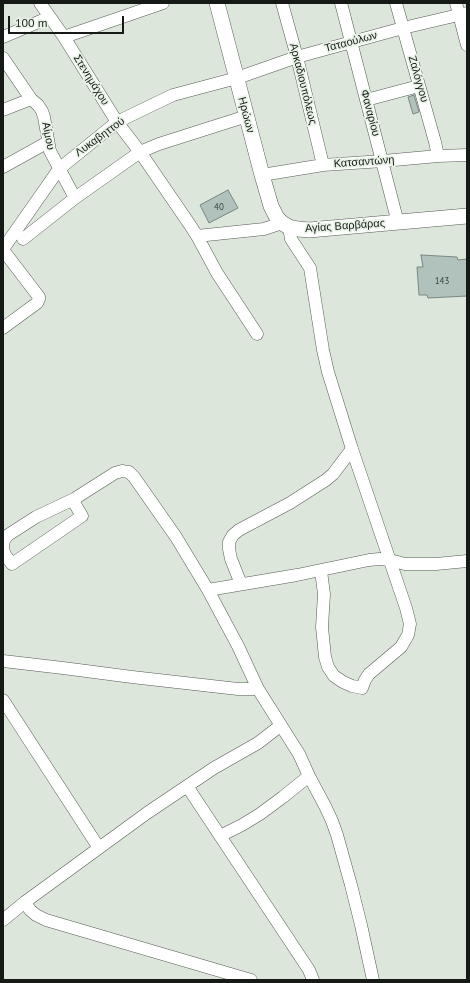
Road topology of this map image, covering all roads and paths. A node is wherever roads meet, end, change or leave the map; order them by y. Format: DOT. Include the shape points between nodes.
graph roads {
  1 [pos="40,3"];
  2 [pos="163,3"];
  3 [pos="217,3"];
  4 [pos="282,3"];
  5 [pos="341,3"];
  6 [pos="396,3"];
  7 [pos="456,3"];
  8 [pos="463,14"];
  9 [pos="50,17"];
  10 [pos="403,28"];
  11 [pos="3,37"];
  12 [pos="64,37"];
  13 [pos="351,42"];
  14 [pos="467,45"];
  15 [pos="297,57"];
  16 [pos="3,58"];
  17 [pos="237,78"];
  18 [pos="419,86"];
  19 [pos="31,99"];
  20 [pos="366,100"];
  21 [pos="3,110"];
  22 [pos="247,116"];
  23 [pos="117,122"];
  24 [pos="48,142"];
  25 [pos="140,152"];
  26 [pos="467,155"];
  27 [pos="438,156"];
  28 [pos="382,162"];
  29 [pos="323,165"];
  30 [pos="3,167"];
  31 [pos="59,169"];
  32 [pos="262,175"];
  33 [pos="75,198"];
  34 [pos="467,216"];
  35 [pos="398,222"];
  36 [pos="286,225"];
  37 [pos="197,236"];
  38 [pos="23,239"];
  39 [pos="3,250"];
  40 [pos="3,328"];
  41 [pos="257,334"];
  42 [pos="352,449"];
  43 [pos="74,499"];
  44 [pos="3,546"];
  45 [pos="3,549"];
  46 [pos="390,560"];
  47 [pos="467,561"];
  48 [pos="321,571"];
  49 [pos="241,584"];
  50 [pos="208,590"];
  51 [pos="3,662"];
  52 [pos="258,689"];
  53 [pos="3,700"];
  54 [pos="280,726"];
  55 [pos="309,776"];
  56 [pos="187,786"];
  57 [pos="220,836"];
  58 [pos="99,848"];
  59 [pos="25,902"];
  60 [pos="3,920"];
  61 [pos="251,980"];
  62 [pos="314,980"];
  63 [pos="373,980"];
  1 -- 9 [label="street, Στενημάχου"];
  2 -- 12 [label="street"];
  3 -- 17 [label="main road, Ηρώων"];
  4 -- 15 [label="street, Αρκαδιουπόλεως"];
  5 -- 13 [label="street, Φαναρίου"];
  6 -- 10 [label="street, Ζαλόγγου"];
  7 -- 8 [label="street"];
  8 -- 10 [label="street, Ταταούλων"];
  8 -- 14 [label="street"];
  9 -- 11 [label="street"];
  9 -- 12 [label="street, Στενημάχου"];
  10 -- 13 [label="street, Ταταούλων"];
  10 -- 18 [label="street, Ζαλόγγου"];
  12 -- 23 [label="street, Στενημάχου"];
  13 -- 15 [label="street, Ταταούλων"];
  13 -- 20 [label="street, Φαναρίου"];
  15 -- 17 [label="street, Ταταούλων"];
  15 -- 29 [label="street, Αρκαδιουπόλεως"];
  16 -- 19 [label="street, Αίμου"];
  17 -- 22 [label="main road, Ηρώων"];
  17 -- 23 [label="street, Λυκαβηττού" via="173,95"];
  18 -- 20 [label="street"];
  18 -- 27 [label="street, Ζαλόγγου"];
  19 -- 21 [label="street"];
  19 -- 24 [label="street, Αίμου" via="42,111"];
  20 -- 28 [label="street, Φαναρίου"];
  22 -- 25 [label="street"];
  22 -- 32 [label="main road, Ηρώων"];
  23 -- 25 [label="street, Στενημάχου"];
  23 -- 31 [label="street, Λυκαβηττού"];
  24 -- 30 [label="street"];
  24 -- 31 [label="street, Αίμου"];
  25 -- 33 [label="street"];
  25 -- 37 [label="street, Στενημάχου"];
  26 -- 27 [label="street, Κατσαντώνη"];
  27 -- 28 [label="street, Κατσαντώνη"];
  28 -- 29 [label="street, Κατσαντώνη"];
  28 -- 35 [label="street, Φαναρίου"];
  29 -- 32 [label="street, Κατσαντώνη"];
  31 -- 33 [label="street, Αίμου"];
  31 -- 39 [label="street, Λυκαβηττού"];
  32 -- 36 [label="main road, Ηρώων" via="271,206 277,218"];
  33 -- 38 [label="street"];
  34 -- 35 [label="main road, Αγίας Βαρβάρας"];
  35 -- 36 [label="main road, Αγίας Βαρβάρας" via="309,230"];
  36 -- 37 [label="street, Αγίας Βαρβάρας"];
  36 -- 42 [label="street" via="291,239 310,268 325,358"];
  37 -- 41 [label="street" via="217,273"];
  39 -- 40 [label="street" via="39,297 37,303"];
  42 -- 46 [label="street"];
  42 -- 49 [label="street" via="334,474 326,480 233,535 229,549"];
  43 -- 44 [label="street" via="36,517 8,535"];
  43 -- 45 [label="street" via="82,516 12,564"];
  43 -- 50 [label="street" via="115,473 129,472 176,537"];
  46 -- 47 [label="street" via="405,564"];
  46 -- 48 [label="street" via="369,560"];
  46 -- 48 [label="street" via="409,616 410,630 401,647 369,674 362,688 343,682 334,676 328,667 322,628 324,594"];
  48 -- 49 [label="street"];
  49 -- 50 [label="street"];
  50 -- 52 [label="street"];
  51 -- 52 [label="street"];
  52 -- 54 [label="street"];
  53 -- 58 [label="street"];
  54 -- 55 [label="street" via="299,754"];
  54 -- 56 [label="street"];
  55 -- 57 [label="street" via="260,814"];
  55 -- 63 [label="street" via="337,835 358,911"];
  56 -- 57 [label="street"];
  56 -- 58 [label="street"];
  57 -- 62 [label="street"];
  58 -- 59 [label="street"];
  59 -- 60 [label="street"];
  59 -- 61 [label="street" via="30,910 46,920"];
}
